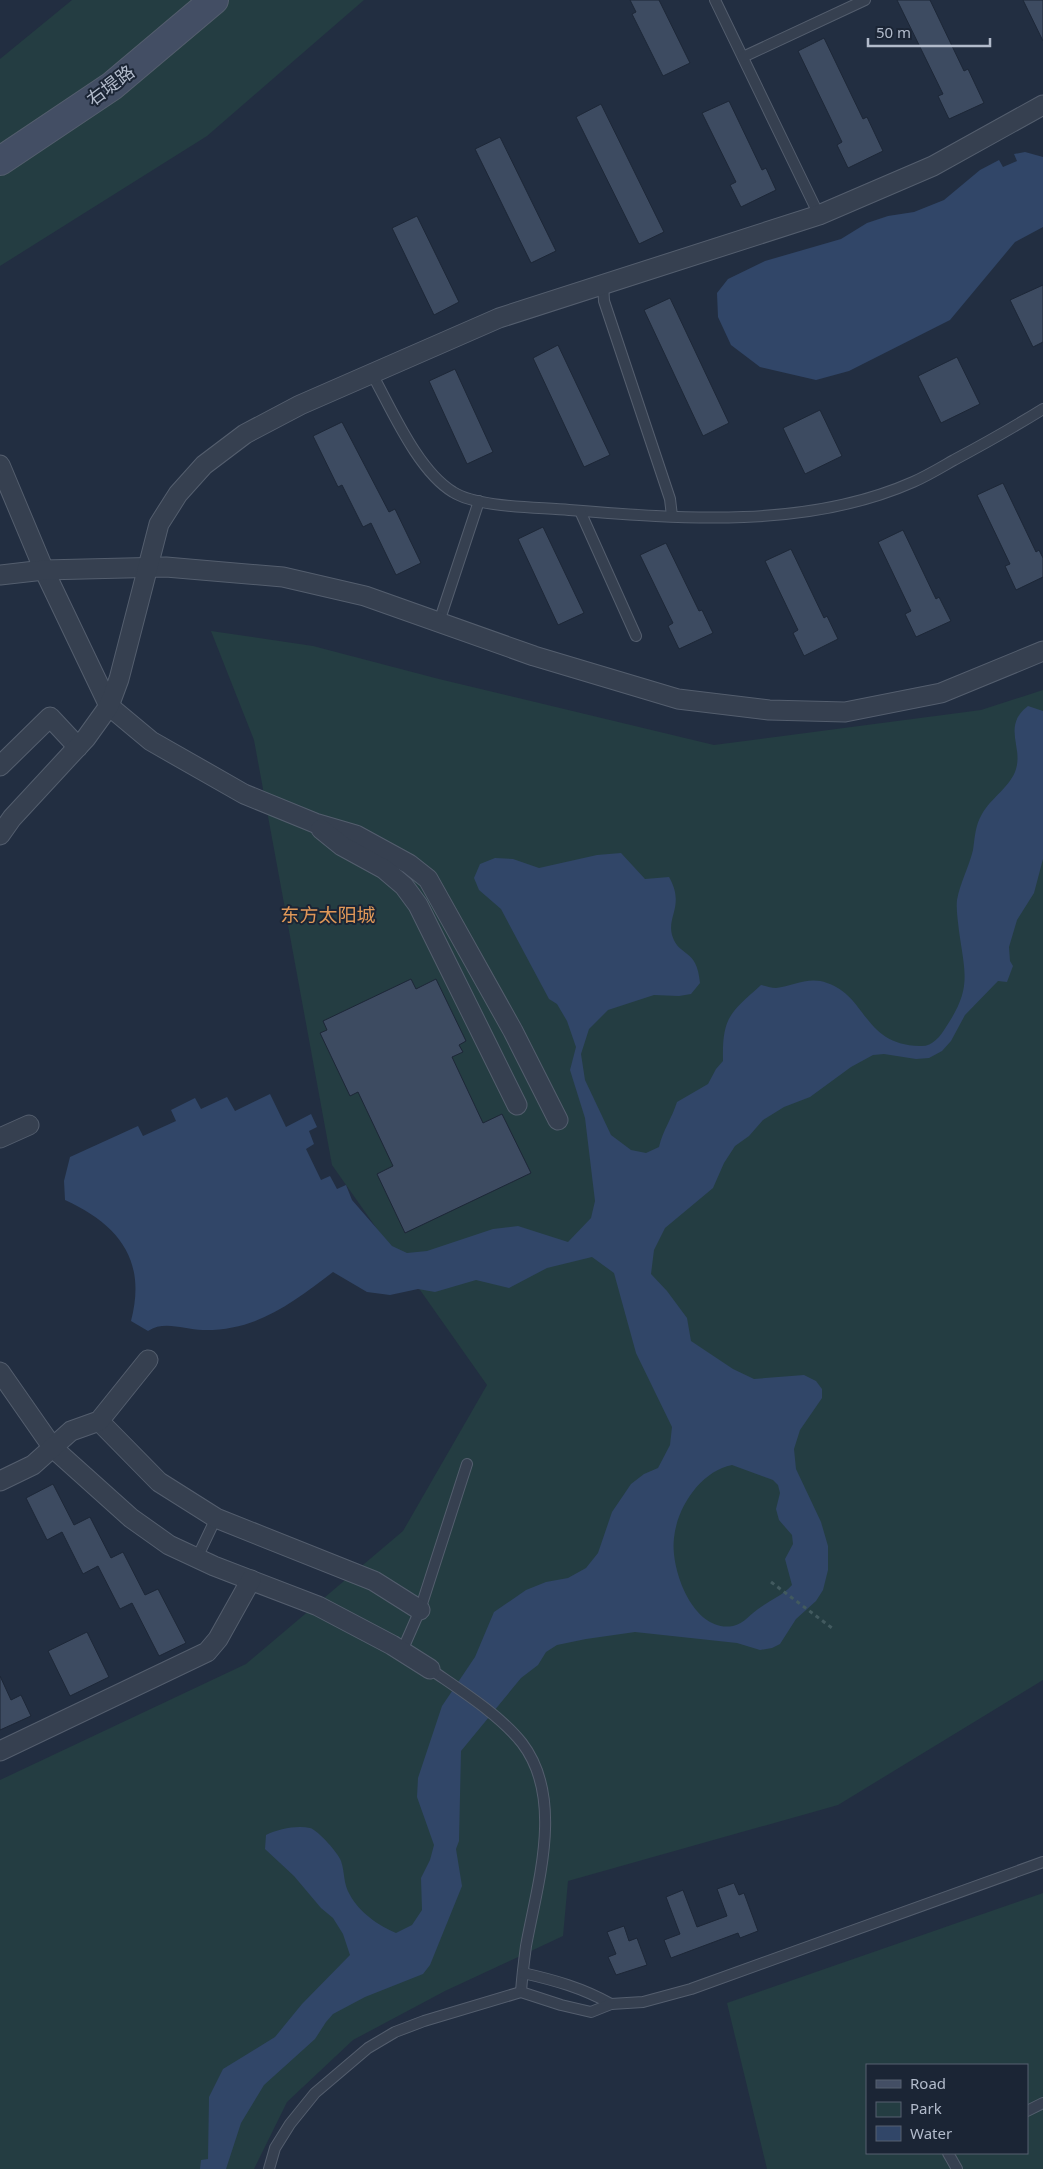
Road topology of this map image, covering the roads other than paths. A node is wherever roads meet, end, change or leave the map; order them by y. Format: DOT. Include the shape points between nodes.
graph roads {
  1 [pos="214,0"];
  2 [pos="715,0"];
  3 [pos="865,0"];
  4 [pos="742,57"];
  5 [pos="1043,105"];
  6 [pos="0,161"];
  7 [pos="819,215"];
  8 [pos="603,283"];
  9 [pos="372,374"];
  10 [pos="1043,409"];
  11 [pos="0,465"];
  12 [pos="479,502"];
  13 [pos="580,511"];
  14 [pos="672,516"];
  15 [pos="146,568"];
  16 [pos="44,570"];
  17 [pos="0,575"];
  18 [pos="439,622"];
  19 [pos="636,636"];
  20 [pos="1043,650"];
  21 [pos="109,706"];
  22 [pos="78,747"];
  23 [pos="0,766"];
  24 [pos="315,823"];
  25 [pos="0,835"];
  26 [pos="517,1105"];
  27 [pos="558,1120"];
  28 [pos="29,1125"];
  29 [pos="0,1138"];
  30 [pos="148,1360"];
  31 [pos="0,1372"];
  32 [pos="99,1421"];
  33 [pos="53,1448"];
  34 [pos="467,1464"];
  35 [pos="0,1481"];
  36 [pos="216,1518"];
  37 [pos="197,1558"];
  38 [pos="251,1580"];
  39 [pos="420,1610"];
  40 [pos="402,1650"];
  41 [pos="430,1669"];
  42 [pos="0,1751"];
  43 [pos="1043,1862"];
  44 [pos="523,1973"];
  45 [pos="521,1992"];
  46 [pos="611,2004"];
  47 [pos="1043,2103"];
  48 [pos="1028,2110"];
  49 [pos="949,2154"];
  50 [pos="269,2169"];
  51 [pos="957,2169"];
  1 -- 6 [label="main road, 右堤路" via="112,86"];
  2 -- 4 [label="lane"];
  3 -- 4 [label="lane"];
  4 -- 7 [label="lane"];
  5 -- 7 [label="street" via="933,166"];
  7 -- 8 [label="street"];
  8 -- 9 [label="street" via="499,318"];
  8 -- 14 [label="lane" via="604,302 670,499"];
  9 -- 12 [label="lane" via="424,466 436,481 455,494"];
  9 -- 15 [label="street" via="300,405 245,434 204,465 178,494 159,524"];
  10 -- 14 [label="lane" via="913,482 855,501 804,512 740,517"];
  11 -- 16 [label="street"];
  12 -- 13 [label="lane"];
  12 -- 18 [label="lane"];
  13 -- 14 [label="lane"];
  13 -- 19 [label="lane"];
  15 -- 16 [label="street"];
  15 -- 18 [label="street" via="283,577 365,596"];
  15 -- 21 [label="street" via="119,679"];
  16 -- 17 [label="street"];
  16 -- 21 [label="street"];
  18 -- 20 [label="street" via="534,656 678,699 769,710 845,712 941,693"];
  21 -- 22 [label="street"];
  21 -- 24 [label="street" via="151,740 236,789"];
  22 -- 23 [label="street" via="50,717"];
  22 -- 25 [label="street"];
  24 -- 26 [label="street" via="342,846 384,869 404,886 418,904"];
  24 -- 27 [label="street" via="356,835 409,864 428,879 513,1031"];
  28 -- 29 [label="street"];
  30 -- 32 [label="street"];
  31 -- 33 [label="street"];
  32 -- 33 [label="street" via="70,1431"];
  32 -- 36 [label="street" via="159,1482"];
  33 -- 35 [label="street" via="34,1465"];
  33 -- 37 [label="street" via="131,1518 169,1545"];
  34 -- 39 [label="lane"];
  36 -- 37 [label="lane"];
  36 -- 39 [label="street" via="374,1581"];
  37 -- 38 [label="street"];
  38 -- 40 [label="street" via="318,1606"];
  38 -- 42 [label="street" via="218,1639 207,1652"];
  39 -- 40 [label="lane"];
  40 -- 41 [label="street"];
  41 -- 44 [label="lane" via="499,1721 522,1743 534,1763 540,1783 545,1840"];
  43 -- 46 [label="lane" via="690,1989 643,2002"];
  44 -- 45 [label="lane"];
  44 -- 46 [label="lane" via="590,1992"];
  45 -- 46 [label="lane" via="591,2012"];
  45 -- 50 [label="lane" via="424,2021 395,2032 368,2048 316,2093 290,2124 275,2148"];
  47 -- 48 [label="lane"];
  49 -- 51 [label="lane"];
}
